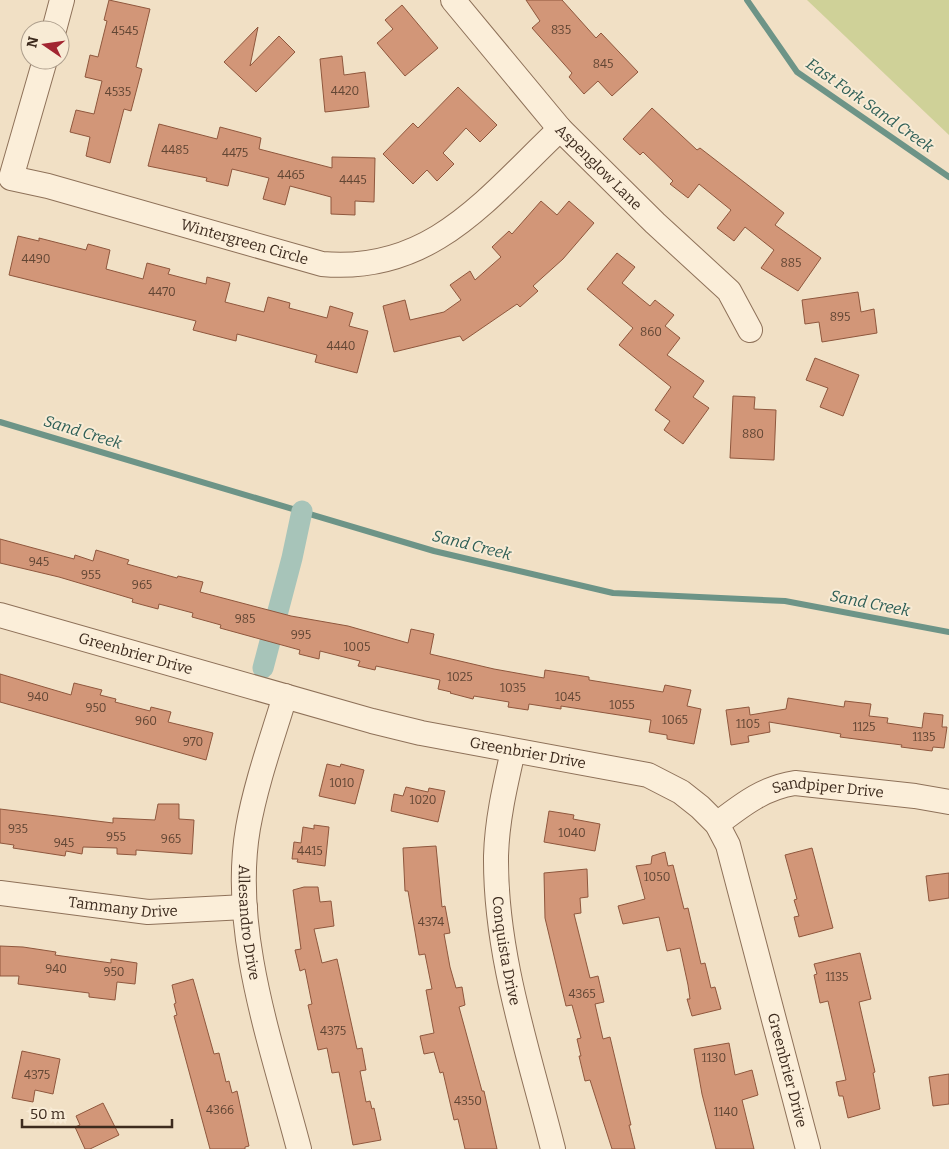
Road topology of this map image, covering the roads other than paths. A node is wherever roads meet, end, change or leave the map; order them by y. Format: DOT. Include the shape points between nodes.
graph roads {
  1 [pos="60,0"];
  2 [pos="453,0"];
  3 [pos="56,20"];
  4 [pos="42,70"];
  5 [pos="560,129"];
  6 [pos="750,330"];
  7 [pos="0,615"];
  8 [pos="285,696"];
  9 [pos="512,751"];
  10 [pos="949,802"];
  11 [pos="717,824"];
  12 [pos="0,893"];
  13 [pos="245,907"];
  14 [pos="299,1149"];
  15 [pos="553,1149"];
  16 [pos="808,1149"];
  1 -- 3 [label="street"];
  2 -- 5 [label="street, Aspenglow Lane"];
  4 -- 5 [label="street, Wintergreen Circle" via="11,178 322,264 346,266 382,261 436,240 457,226"];
  5 -- 6 [label="street, Aspenglow Lane" via="729,291"];
  7 -- 8 [label="street, Greenbrier Drive"];
  8 -- 9 [label="street, Greenbrier Drive" via="421,733"];
  8 -- 13 [label="street, Allesandro Drive" via="248,829"];
  9 -- 11 [label="street, Greenbrier Drive" via="648,775 681,792"];
  9 -- 15 [label="street, Conquista Drive" via="498,828 498,905 507,968"];
  10 -- 11 [label="street, Sandpiper Drive" via="795,783 778,785 763,792"];
  11 -- 16 [label="street, Greenbrier Drive" via="728,844 737,874"];
  12 -- 13 [label="street, Tammany Drive" via="148,912"];
  13 -- 14 [label="street, Allesandro Drive" via="251,964"];
}
